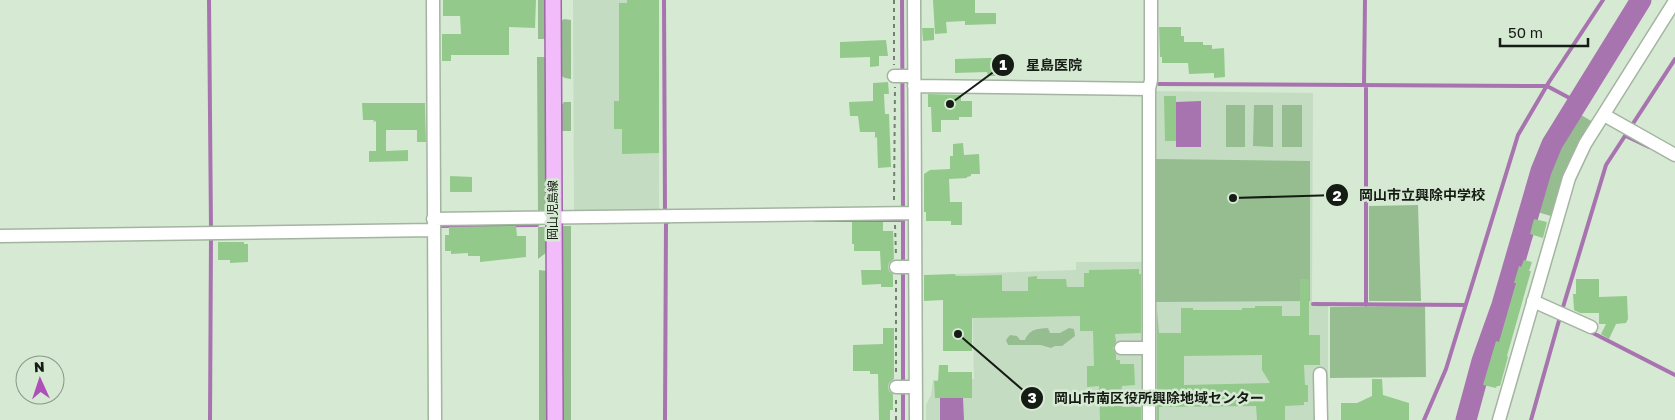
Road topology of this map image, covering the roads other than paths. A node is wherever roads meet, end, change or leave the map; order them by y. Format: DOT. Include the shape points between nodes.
graph roads {
  1 [pos="433,0"];
  2 [pos="553,0"];
  3 [pos="914,0"];
  4 [pos="1151,0"];
  5 [pos="1675,1"];
  6 [pos="905,78"];
  7 [pos="1149,89"];
  8 [pos="1604,115"];
  9 [pos="1675,155"];
  10 [pos="904,216"];
  11 [pos="554,217"];
  12 [pos="433,224"];
  13 [pos="0,236"];
  14 [pos="1533,301"];
  15 [pos="1590,327"];
  16 [pos="1121,348"];
  17 [pos="1149,348"];
  18 [pos="1320,374"];
  19 [pos="1149,398"];
  20 [pos="1128,399"];
  21 [pos="435,420"];
  22 [pos="554,420"];
  23 [pos="916,420"];
  24 [pos="1149,420"];
  25 [pos="1321,420"];
  26 [pos="1499,420"];
  1 -- 12 [label="street"];
  2 -- 11 [label="main road, 岡山児島線"];
  3 -- 6 [label="street"];
  4 -- 7 [label="street"];
  5 -- 8 [label="street"];
  6 -- 7 [label="street"];
  6 -- 10 [label="street"];
  7 -- 17 [label="street"];
  8 -- 9 [label="street"];
  8 -- 14 [label="street" via="1585,144 1569,178"];
  10 -- 11 [label="street"];
  10 -- 23 [label="street" via="904,386"];
  11 -- 12 [label="street"];
  11 -- 22 [label="main road, 岡山児島線"];
  12 -- 13 [label="street"];
  12 -- 21 [label="street"];
  14 -- 15 [label="street"];
  14 -- 26 [label="street"];
  16 -- 17 [label="street"];
  17 -- 19 [label="street"];
  18 -- 25 [label="street"];
  19 -- 20 [label="street"];
  19 -- 24 [label="street"];
}
